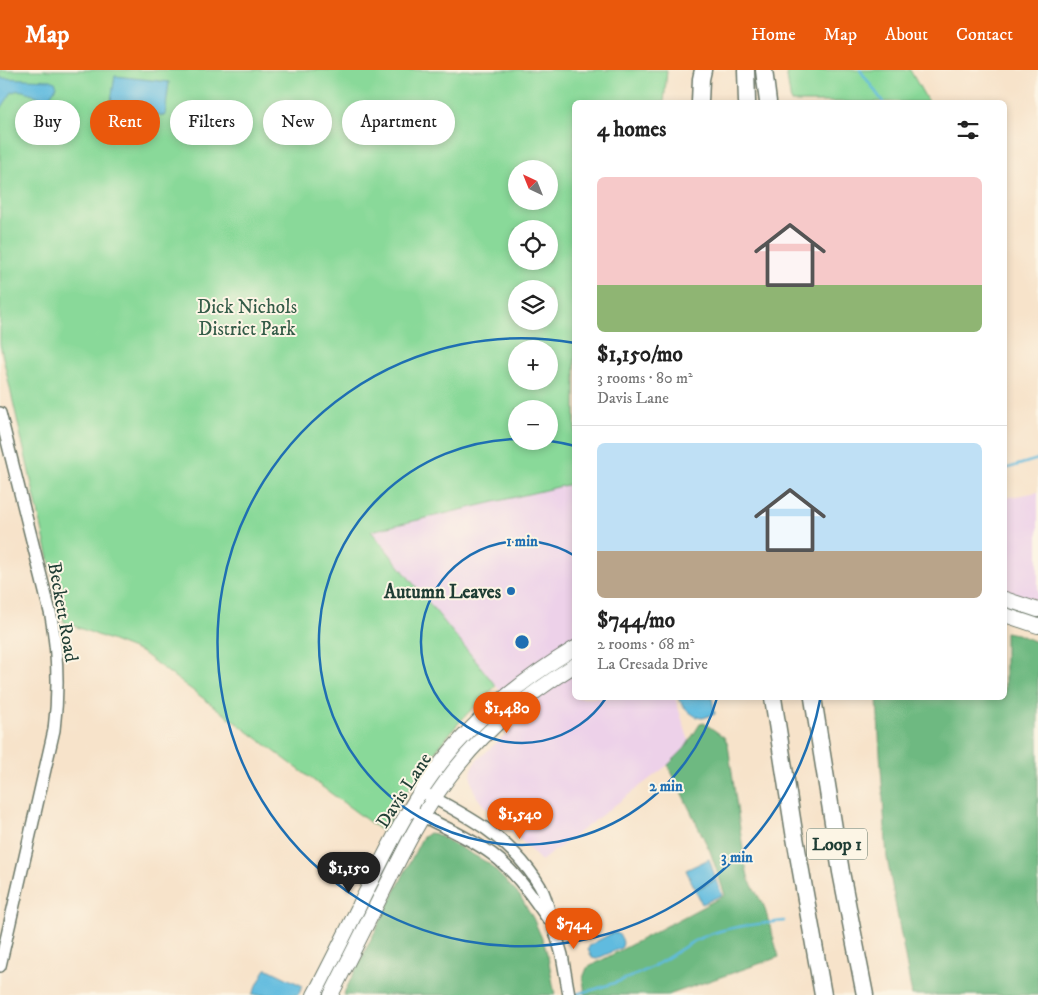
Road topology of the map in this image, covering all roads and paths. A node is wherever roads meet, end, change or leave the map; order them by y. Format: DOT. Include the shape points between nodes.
graph roads {
  1 [pos="705,70"];
  2 [pos="746,70"];
  3 [pos="764,70"];
  4 [pos="700,100"];
  5 [pos="709,100"];
  6 [pos="747,100"];
  7 [pos="768,100"];
  8 [pos="0,413"];
  9 [pos="1007,600"];
  10 [pos="1038,610"];
  11 [pos="1007,616"];
  12 [pos="1038,626"];
  13 [pos="572,650"];
  14 [pos="572,660"];
  15 [pos="572,667"];
  16 [pos="533,693"];
  17 [pos="773,700"];
  18 [pos="813,700"];
  19 [pos="421,791"];
  20 [pos="434,798"];
  21 [pos="410,809"];
  22 [pos="422,816"];
  23 [pos="553,926"];
  24 [pos="0,966"];
  25 [pos="314,995"];
  26 [pos="331,995"];
  27 [pos="569,995"];
  28 [pos="823,995"];
  29 [pos="865,995"];
  1 -- 4 [label="highway"];
  1 -- 5 [label="highway"];
  2 -- 6 [label="highway"];
  3 -- 7 [label="highway"];
  8 -- 24 [label="street, Beckett Road" via="51,616 58,671 54,730"];
  9 -- 10 [label="main road"];
  11 -- 12 [label="main road"];
  13 -- 19 [label="main road, Davis Lane" via="526,680 478,721"];
  14 -- 16 [label="main road" via="552,673"];
  15 -- 16 [label="main road, Davis Lane"];
  16 -- 20 [label="main road, Davis Lane" via="487,733"];
  17 -- 28 [label="highway, Loop 1"];
  18 -- 29 [label="highway, Loop 1" via="839,863"];
  19 -- 20 [label="street"];
  19 -- 21 [label="main road, Davis Lane"];
  20 -- 22 [label="main road, Davis Lane"];
  20 -- 23 [label="street" via="494,834 515,853 543,892"];
  21 -- 22 [label="street"];
  21 -- 25 [label="main road, Davis Lane"];
  22 -- 23 [label="street" via="499,860 526,888"];
  22 -- 26 [label="main road, Davis Lane"];
  23 -- 27 [label="street"];
}
